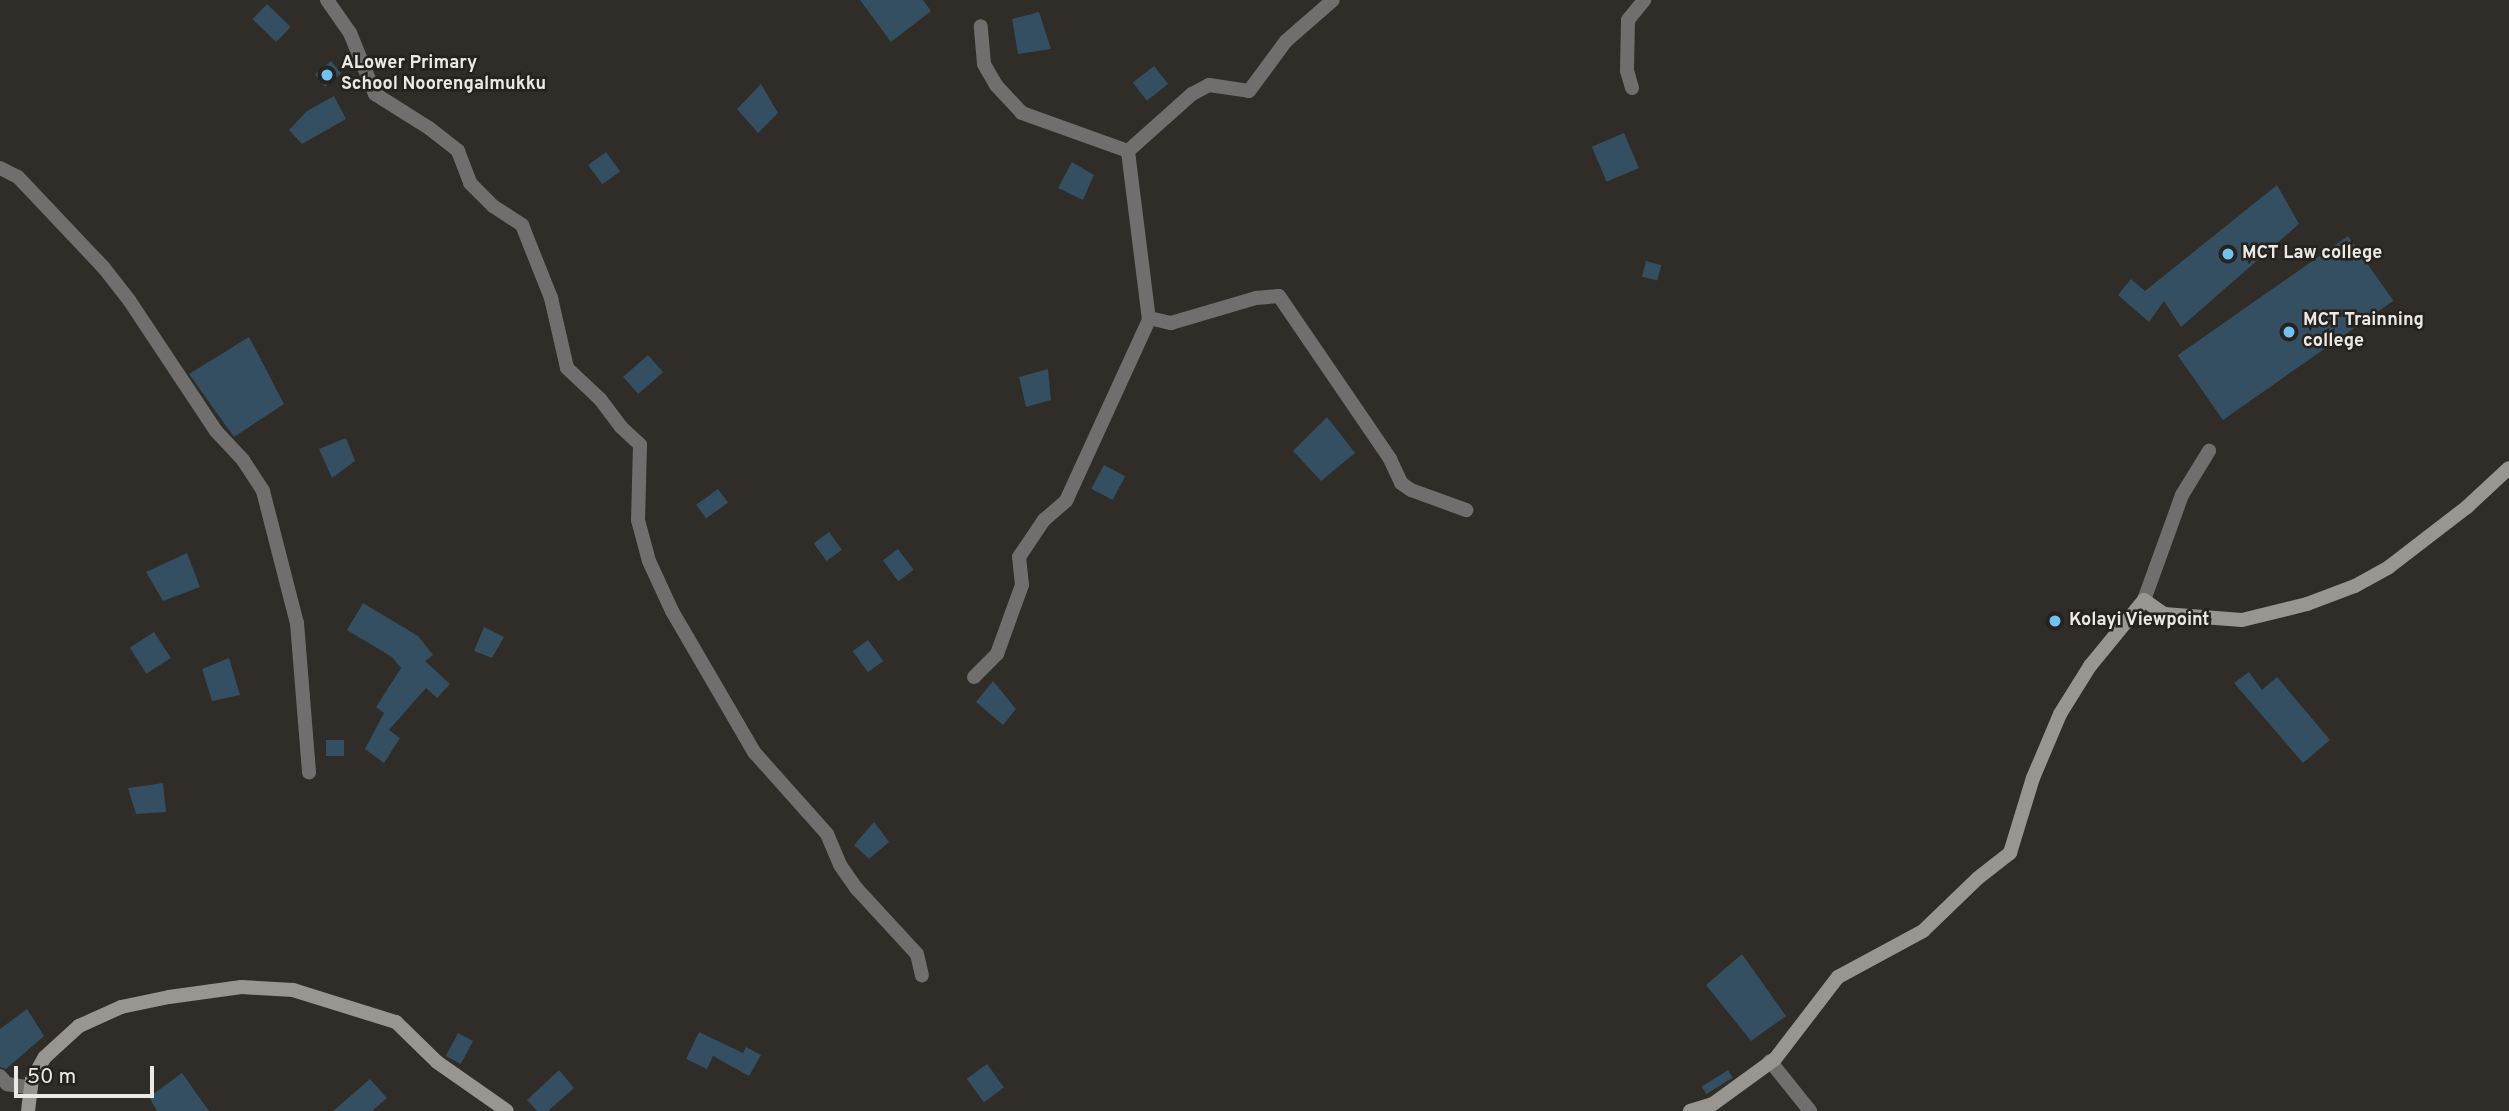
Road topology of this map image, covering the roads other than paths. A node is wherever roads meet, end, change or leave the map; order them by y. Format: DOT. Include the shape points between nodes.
graph roads {
  1 [pos="327,0"];
  2 [pos="1333,0"];
  3 [pos="1637,3"];
  4 [pos="981,26"];
  5 [pos="1632,89"];
  6 [pos="1128,151"];
  7 [pos="0,169"];
  8 [pos="1149,318"];
  9 [pos="2209,451"];
  10 [pos="2509,468"];
  11 [pos="1466,510"];
  12 [pos="2144,600"];
  13 [pos="974,677"];
  14 [pos="309,772"];
  15 [pos="922,975"];
  16 [pos="1770,1061"];
  17 [pos="0,1076"];
  18 [pos="31,1088"];
  19 [pos="29,1111"];
  20 [pos="507,1111"];
  21 [pos="1690,1111"];
  22 [pos="1810,1111"];
  1 -- 15 [label="street" via="350,33 375,94 458,151 470,183 522,225 551,298 567,368 640,445 638,520 649,561 672,611 754,752 827,834 857,889 917,954"];
  2 -- 6 [label="street" via="1286,40 1249,91 1209,85 1192,94"];
  3 -- 5 [label="street" via="1628,20 1626,71"];
  4 -- 6 [label="street" via="984,64 1022,113"];
  6 -- 8 [label="street"];
  7 -- 14 [label="street" via="18,177 104,268 263,491 297,623"];
  8 -- 11 [label="street" via="1171,323 1256,298 1279,296 1390,459 1401,483"];
  8 -- 13 [label="street" via="1066,501 1044,520 1019,557 1022,584 997,654"];
  9 -- 12 [label="street" via="2182,495"];
  10 -- 12 [label="street" via="2389,567 2307,604 2242,620 2164,614"];
  12 -- 16 [label="street" via="2090,666 2060,714 2033,778 2010,853 1923,931 1838,976"];
  16 -- 21 [label="street" via="1713,1104"];
  16 -- 22 [label="street"];
  17 -- 18 [label="street" via="7,1084"];
  18 -- 19 [label="street"];
  18 -- 20 [label="street" via="45,1057 79,1026 121,1007 241,987 293,990 396,1022 437,1062"];
}
